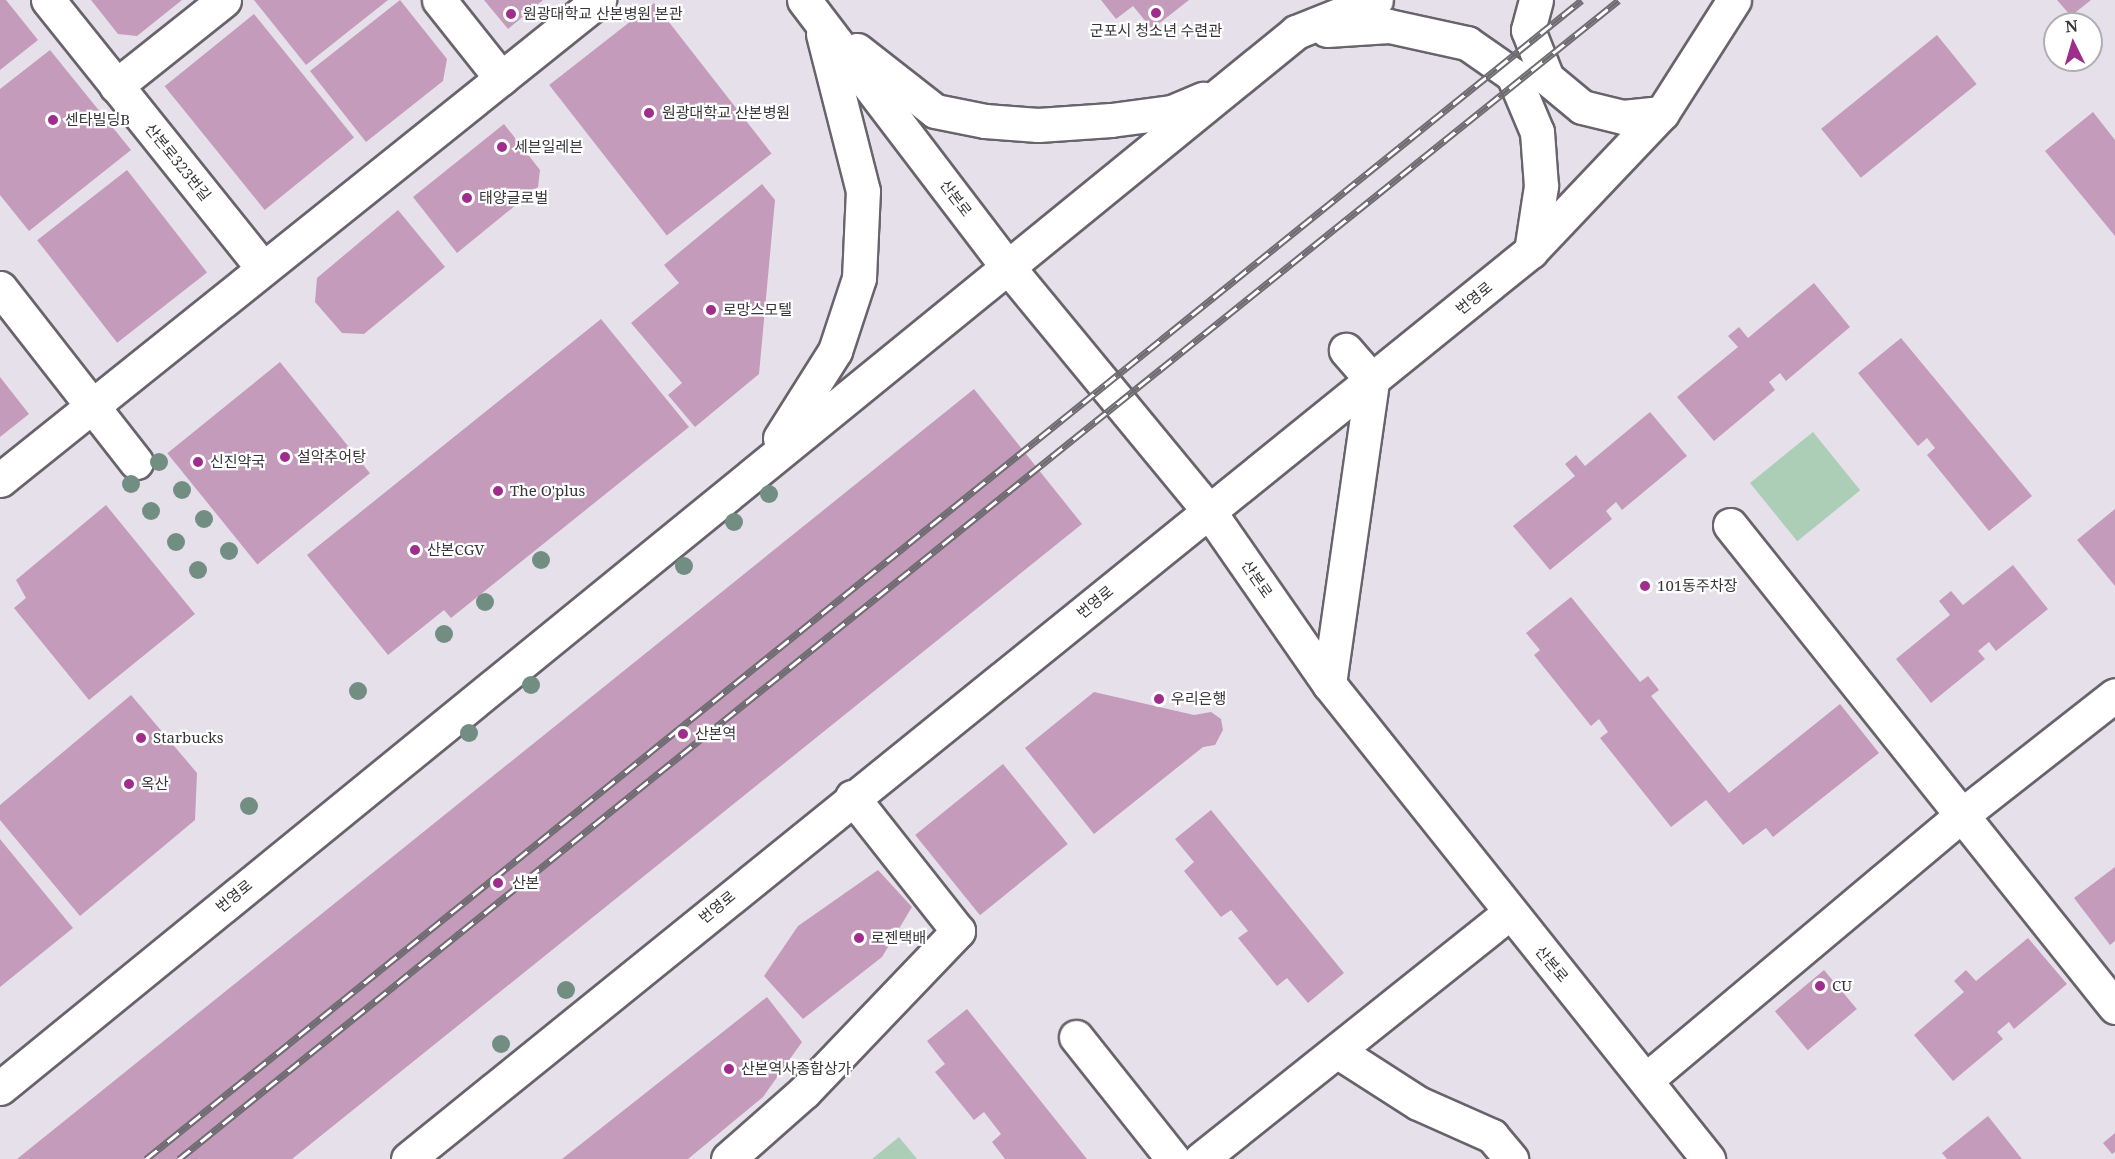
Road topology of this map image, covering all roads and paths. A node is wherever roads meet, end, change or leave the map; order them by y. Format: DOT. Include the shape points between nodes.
graph roads {
  1 [pos="48,0"];
  2 [pos="224,0"];
  3 [pos="439,0"];
  4 [pos="599,0"];
  5 [pos="1376,0"];
  6 [pos="1536,0"];
  7 [pos="1734,0"];
  8 [pos="812,10"];
  9 [pos="1296,32"];
  10 [pos="501,78"];
  11 [pos="116,86"];
  12 [pos="1226,89"];
  13 [pos="1662,113"];
  14 [pos="1531,251"];
  15 [pos="1007,266"];
  16 [pos="263,268"];
  17 [pos="0,288"];
  18 [pos="1346,350"];
  19 [pos="1372,380"];
  20 [pos="93,405"];
  21 [pos="136,462"];
  22 [pos="764,463"];
  23 [pos="0,480"];
  24 [pos="1208,510"];
  25 [pos="1730,525"];
  26 [pos="1329,684"];
  27 [pos="2115,695"];
  28 [pos="852,796"];
  29 [pos="1962,815"];
  30 [pos="1509,913"];
  31 [pos="2115,1007"];
  32 [pos="1076,1037"];
  33 [pos="1337,1052"];
  34 [pos="1647,1078"];
  35 [pos="0,1088"];
  36 [pos="408,1159"];
  37 [pos="728,1159"];
  38 [pos="1173,1159"];
  39 [pos="1201,1159"];
  40 [pos="1511,1159"];
  41 [pos="1708,1159"];
  1 -- 11 [label="street, 산본로323번길"];
  2 -- 11 [label="street"];
  3 -- 10 [label="street"];
  4 -- 10 [label="street"];
  5 -- 9 [label="street, 번영로"];
  6 -- 13 [label="street" via="1528,30 1547,78 1582,107 1623,117"];
  7 -- 13 [label="street, 번영로"];
  8 -- 12 [label="street" via="935,111 985,121 1038,125 1172,112"];
  8 -- 15 [label="street, 산본로"];
  8 -- 22 [label="street" via="863,191 859,278 835,351"];
  9 -- 12 [label="street, 번영로"];
  9 -- 14 [label="street" via="1389,26 1467,43 1513,75 1537,132 1541,186"];
  10 -- 16 [label="street"];
  11 -- 16 [label="street, 산본로323번길"];
  12 -- 15 [label="street, 번영로"];
  13 -- 14 [label="street, 번영로"];
  14 -- 19 [label="street, 번영로"];
  15 -- 22 [label="street, 번영로"];
  15 -- 24 [label="street, 산본로"];
  16 -- 20 [label="street"];
  17 -- 20 [label="street"];
  18 -- 19 [label="street"];
  19 -- 24 [label="street, 번영로"];
  19 -- 26 [label="street"];
  20 -- 21 [label="street"];
  20 -- 23 [label="street"];
  22 -- 35 [label="street, 번영로"];
  24 -- 26 [label="street, 산본로"];
  24 -- 28 [label="street, 번영로"];
  25 -- 29 [label="street"];
  26 -- 30 [label="street, 산본로"];
  27 -- 29 [label="street"];
  28 -- 36 [label="street, 번영로"];
  28 -- 37 [label="street" via="958,932 804,1092"];
  29 -- 31 [label="street"];
  29 -- 34 [label="street"];
  30 -- 33 [label="street"];
  30 -- 34 [label="street, 산본로"];
  32 -- 38 [label="street"];
  33 -- 39 [label="street"];
  33 -- 40 [label="street" via="1418,1103 1492,1136"];
  34 -- 41 [label="street, 산본로"];
}
